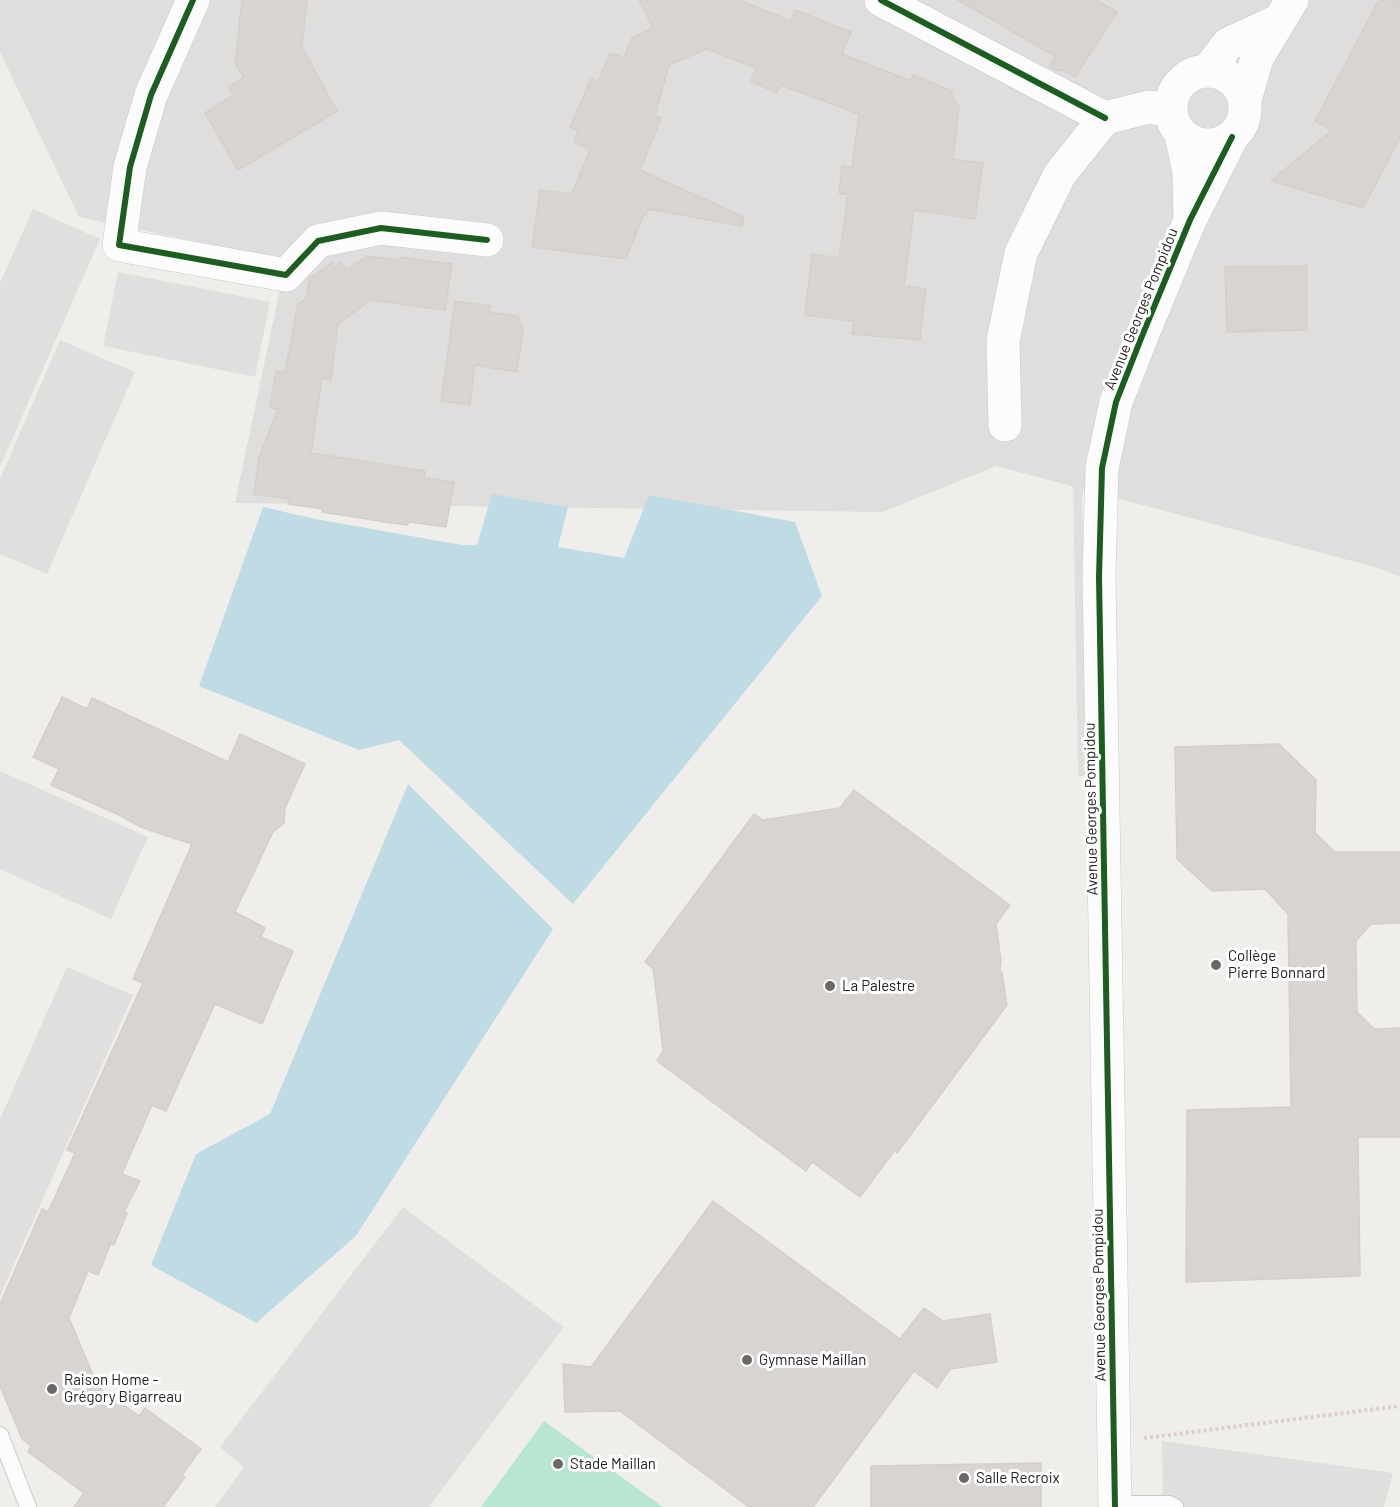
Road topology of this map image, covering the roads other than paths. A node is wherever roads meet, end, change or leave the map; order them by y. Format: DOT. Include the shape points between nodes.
graph roads {
  1 [pos="193,0"];
  2 [pos="881,0"];
  3 [pos="1285,11"];
  4 [pos="1208,70"];
  5 [pos="1245,100"];
  6 [pos="1105,118"];
  7 [pos="1175,123"];
  8 [pos="1232,137"];
  9 [pos="1191,220"];
  10 [pos="487,240"];
  11 [pos="1005,425"];
  12 [pos="0,1435"];
  13 [pos="1115,1506"];
  14 [pos="28,1507"];
  15 [pos="1175,1507"];
  1 -- 10 [label="street" via="151,95 130,167 119,245 286,275 318,241 381,228"];
  2 -- 6 [label="street"];
  3 -- 4 [label="street" via="1228,44"];
  3 -- 5 [label="street" via="1257,58"];
  4 -- 5 [label="street" via="1225,74 1238,85"];
  4 -- 7 [label="street" via="1188,75 1174,90"];
  5 -- 8 [label="street" via="1243,120"];
  6 -- 7 [label="street" via="1149,107"];
  6 -- 11 [label="street" via="1060,174 1021,253 1004,341"];
  7 -- 8 [label="street" via="1197,144 1215,145"];
  7 -- 9 [label="street, Avenue Georges Pompidou" via="1189,172"];
  8 -- 9 [label="street, Avenue Georges Pompidou"];
  9 -- 13 [label="street, Avenue Georges Pompidou" via="1116,402 1102,468 1099,577"];
  12 -- 14 [label="lane"];
  13 -- 15 [label="lane"];
}
